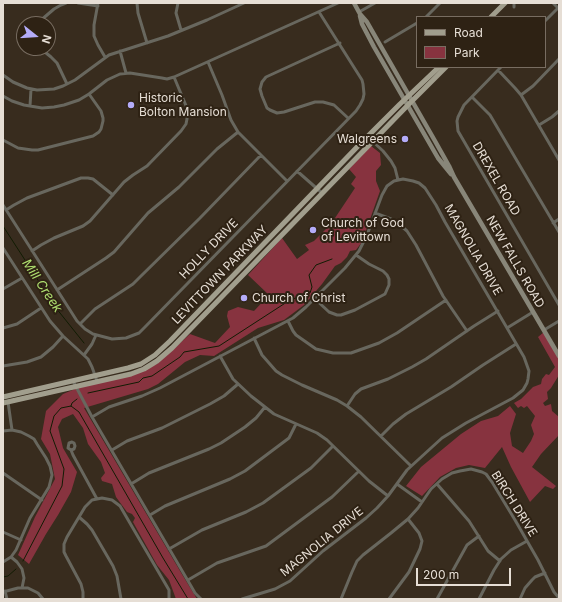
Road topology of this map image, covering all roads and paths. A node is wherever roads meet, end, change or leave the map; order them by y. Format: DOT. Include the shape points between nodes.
graph roads {
  1 [pos="66,3"];
  2 [pos="78,3"];
  3 [pos="137,3"];
  4 [pos="178,3"];
  5 [pos="244,3"];
  6 [pos="338,3"];
  7 [pos="354,3"];
  8 [pos="375,3"];
  9 [pos="440,3"];
  10 [pos="505,3"];
  11 [pos="553,3"];
  12 [pos="98,5"];
  13 [pos="558,8"];
  14 [pos="320,12"];
  15 [pos="359,13"];
  16 [pos="47,16"];
  17 [pos="427,16"];
  18 [pos="493,16"];
  19 [pos="546,20"];
  20 [pos="416,25"];
  21 [pos="181,30"];
  22 [pos="385,42"];
  23 [pos="146,43"];
  24 [pos="340,43"];
  25 [pos="120,51"];
  26 [pos="50,56"];
  27 [pos="106,57"];
  28 [pos="559,60"];
  29 [pos="208,62"];
  30 [pos="438,68"];
  31 [pos="445,68"];
  32 [pos="498,70"];
  33 [pos="126,73"];
  34 [pos="3,75"];
  35 [pos="174,77"];
  36 [pos="67,84"];
  37 [pos="32,89"];
  38 [pos="89,94"];
  39 [pos="521,95"];
  40 [pos="3,96"];
  41 [pos="472,97"];
  42 [pos="410,98"];
  43 [pos="406,102"];
  44 [pos="30,106"];
  45 [pos="559,111"];
  46 [pos="348,118"];
  47 [pos="539,125"];
  48 [pos="238,132"];
  49 [pos="368,137"];
  50 [pos="3,140"];
  51 [pos="372,141"];
  52 [pos="261,155"];
  53 [pos="559,160"];
  54 [pos="297,171"];
  55 [pos="454,177"];
  56 [pos="398,180"];
  57 [pos="287,181"];
  58 [pos="317,189"];
  59 [pos="322,193"];
  60 [pos="113,195"];
  61 [pos="3,205"];
  62 [pos="6,210"];
  63 [pos="375,213"];
  64 [pos="559,220"];
  65 [pos="553,223"];
  66 [pos="559,232"];
  67 [pos="3,248"];
  68 [pos="32,251"];
  69 [pos="356,255"];
  70 [pos="22,278"];
  71 [pos="3,289"];
  72 [pos="56,290"];
  73 [pos="314,298"];
  74 [pos="446,300"];
  75 [pos="559,305"];
  76 [pos="41,308"];
  77 [pos="498,311"];
  78 [pos="533,312"];
  79 [pos="288,321"];
  80 [pos="559,321"];
  81 [pos="80,324"];
  82 [pos="3,328"];
  83 [pos="507,328"];
  84 [pos="467,330"];
  85 [pos="544,330"];
  86 [pos="96,335"];
  87 [pos="63,336"];
  88 [pos="254,338"];
  89 [pos="516,344"];
  90 [pos="84,355"];
  91 [pos="220,356"];
  92 [pos="559,356"];
  93 [pos="3,366"];
  94 [pos="95,376"];
  95 [pos="73,381"];
  96 [pos="97,381"];
  97 [pos="238,384"];
  98 [pos="76,386"];
  99 [pos="5,396"];
  100 [pos="6,403"];
  101 [pos="347,406"];
  102 [pos="265,407"];
  103 [pos="92,417"];
  104 [pos="296,424"];
  105 [pos="12,430"];
  106 [pos="3,431"];
  107 [pos="381,436"];
  108 [pos="333,446"];
  109 [pos="71,450"];
  110 [pos="112,450"];
  111 [pos="411,466"];
  112 [pos="359,471"];
  113 [pos="3,473"];
  114 [pos="131,484"];
  115 [pos="397,484"];
  116 [pos="437,484"];
  117 [pos="388,496"];
  118 [pos="97,498"];
  119 [pos="42,500"];
  120 [pos="422,502"];
  121 [pos="150,515"];
  122 [pos="79,517"];
  123 [pos="408,519"];
  124 [pos="3,532"];
  125 [pos="479,536"];
  126 [pos="21,540"];
  127 [pos="527,541"];
  128 [pos="169,549"];
  129 [pos="10,557"];
  130 [pos="500,561"];
  131 [pos="3,562"];
  132 [pos="545,573"];
  133 [pos="188,580"];
  134 [pos="22,588"];
  135 [pos="4,591"];
  136 [pos="559,598"];
  137 [pos="6,599"];
  138 [pos="43,599"];
  139 [pos="83,599"];
  140 [pos="121,599"];
  141 [pos="169,599"];
  142 [pos="201,599"];
  143 [pos="242,599"];
  144 [pos="342,599"];
  145 [pos="388,599"];
  146 [pos="437,599"];
  147 [pos="479,599"];
  148 [pos="520,599"];
  1 -- 16 [label="street"];
  2 -- 12 [label="street"];
  3 -- 23 [label="street"];
  4 -- 21 [label="street" via="176,13"];
  5 -- 21 [label="street"];
  6 -- 14 [label="street"];
  7 -- 15 [label="main road, NEW FALLS ROAD"];
  8 -- 15 [label="street"];
  9 -- 17 [label="street"];
  10 -- 18 [label="main road"];
  11 -- 13 [label="street"];
  12 -- 27 [label="street" via="94,36"];
  13 -- 19 [label="street"];
  14 -- 24 [label="street, HOLLY DRIVE"];
  14 -- 29 [label="street"];
  15 -- 42 [label="main road, NEW FALLS ROAD" via="367,22"];
  15 -- 43 [label="main road, NEW FALLS ROAD" via="365,30"];
  20 -- 22 [label="street"];
  21 -- 23 [label="street"];
  23 -- 25 [label="street"];
  24 -- 46 [label="street, HOLLY DRIVE" via="363,84 363,99"];
  24 -- 46 [label="street" via="266,77 260,90 267,108 273,112 280,113 323,102 334,105"];
  25 -- 27 [label="street"];
  25 -- 33 [label="street"];
  26 -- 36 [label="street" via="57,63"];
  27 -- 36 [label="street"];
  28 -- 39 [label="street"];
  29 -- 35 [label="street"];
  29 -- 48 [label="street"];
  30 -- 42 [label="main road"];
  31 -- 42 [label="main road"];
  32 -- 39 [label="street"];
  32 -- 41 [label="street, DREXEL ROAD"];
  33 -- 35 [label="street"];
  33 -- 38 [label="street" via="107,80"];
  34 -- 37 [label="street" via="19,85"];
  35 -- 60 [label="street" via="187,108 186,124 158,156 129,178"];
  36 -- 37 [label="street" via="47,90"];
  37 -- 44 [label="street"];
  38 -- 44 [label="street" via="64,106"];
  38 -- 50 [label="street" via="103,118 101,129 93,136 38,150 18,148"];
  39 -- 47 [label="street"];
  40 -- 44 [label="street"];
  41 -- 65 [label="street" via="490,115"];
  41 -- 75 [label="street, DREXEL ROAD" via="459,115 458,131"];
  42 -- 43 [label="main road"];
  42 -- 55 [label="main road, NEW FALLS ROAD"];
  43 -- 49 [label="main road, LEVITTOWN PARKWAY"];
  43 -- 51 [label="main road, LEVITTOWN PARKWAY"];
  43 -- 55 [label="main road, NEW FALLS ROAD" via="438,158"];
  45 -- 47 [label="street"];
  46 -- 54 [label="street, HOLLY DRIVE"];
  47 -- 53 [label="street"];
  48 -- 52 [label="street"];
  48 -- 72 [label="street" via="148,213 114,252"];
  49 -- 51 [label="street"];
  49 -- 58 [label="main road, LEVITTOWN PARKWAY"];
  51 -- 56 [label="street" via="391,160"];
  51 -- 59 [label="main road, LEVITTOWN PARKWAY"];
  52 -- 57 [label="street"];
  52 -- 81 [label="street" via="134,284 95,309"];
  54 -- 57 [label="street, HOLLY DRIVE"];
  54 -- 58 [label="street"];
  55 -- 78 [label="main road, NEW FALLS ROAD"];
  56 -- 63 [label="street" via="385,189"];
  56 -- 77 [label="street, MAGNOLIA DRIVE" via="413,181 425,188"];
  57 -- 86 [label="street, HOLLY DRIVE" via="139,332 120,339"];
  58 -- 59 [label="street"];
  58 -- 94 [label="main road, LEVITTOWN PARKWAY" via="155,355 136,366"];
  59 -- 96 [label="main road, LEVITTOWN PARKWAY" via="164,356 138,371"];
  60 -- 62 [label="street" via="93,179 81,178 28,198"];
  60 -- 68 [label="street" via="86,224 41,244"];
  61 -- 62 [label="street, HOLLY DRIVE"];
  62 -- 68 [label="street, HOLLY DRIVE"];
  63 -- 69 [label="street" via="368,235"];
  63 -- 74 [label="street" via="391,219 407,231"];
  64 -- 65 [label="street"];
  65 -- 66 [label="street"];
  67 -- 70 [label="street"];
  68 -- 72 [label="street, HOLLY DRIVE"];
  69 -- 73 [label="street"];
  69 -- 73 [label="street" via="387,275 389,285 385,294 342,315 329,312"];
  70 -- 71 [label="street"];
  70 -- 76 [label="street"];
  72 -- 81 [label="street, HOLLY DRIVE"];
  73 -- 79 [label="street"];
  74 -- 79 [label="street" via="379,343 344,354 326,352 310,346 296,335"];
  74 -- 84 [label="street"];
  76 -- 82 [label="street" via="17,324"];
  76 -- 87 [label="street"];
  77 -- 83 [label="street, MAGNOLIA DRIVE"];
  77 -- 84 [label="street"];
  78 -- 83 [label="street"];
  78 -- 85 [label="main road, NEW FALLS ROAD"];
  79 -- 88 [label="street"];
  80 -- 85 [label="street"];
  81 -- 86 [label="street, HOLLY DRIVE" via="88,332"];
  83 -- 89 [label="street, MAGNOLIA DRIVE"];
  84 -- 101 [label="street" via="426,359 395,376 358,391"];
  85 -- 92 [label="main road, NEW FALLS ROAD"];
  86 -- 90 [label="street"];
  87 -- 90 [label="street"];
  87 -- 93 [label="street" via="41,357"];
  88 -- 91 [label="street"];
  88 -- 101 [label="street" via="262,355 276,371"];
  89 -- 107 [label="street" via="406,414"];
  89 -- 111 [label="street, MAGNOLIA DRIVE" via="526,360 529,371 528,380 522,390 508,401 455,429"];
  90 -- 94 [label="street"];
  91 -- 97 [label="street"];
  91 -- 103 [label="street" via="150,392 109,407"];
  94 -- 95 [label="main road, LEVITTOWN PARKWAY"];
  94 -- 96 [label="street"];
  95 -- 98 [label="street"];
  95 -- 99 [label="main road, LEVITTOWN PARKWAY"];
  96 -- 98 [label="main road, LEVITTOWN PARKWAY"];
  97 -- 102 [label="street"];
  97 -- 110 [label="street" via="210,404"];
  98 -- 100 [label="main road, LEVITTOWN PARKWAY"];
  98 -- 103 [label="street"];
  99 -- 100 [label="street"];
  100 -- 105 [label="street"];
  101 -- 107 [label="street"];
  102 -- 104 [label="street" via="279,417"];
  102 -- 114 [label="street" via="256,418 221,443 149,473"];
  103 -- 110 [label="street"];
  104 -- 108 [label="street" via="317,433"];
  104 -- 121 [label="street" via="289,438 245,471"];
  105 -- 106 [label="street"];
  105 -- 119 [label="street" via="34,439 50,466 51,483"];
  107 -- 111 [label="street"];
  108 -- 112 [label="street"];
  108 -- 128 [label="street" via="311,468 263,503 202,530"];
  109 -- 118 [label="street"];
  110 -- 114 [label="street"];
  111 -- 115 [label="street, MAGNOLIA DRIVE"];
  112 -- 117 [label="street"];
  112 -- 133 [label="street" via="332,497 266,546 217,563"];
  113 -- 119 [label="street"];
  114 -- 121 [label="street"];
  115 -- 117 [label="street, MAGNOLIA DRIVE"];
  115 -- 120 [label="street"];
  116 -- 120 [label="street, BIRCH DRIVE"];
  116 -- 125 [label="street" via="469,520"];
  116 -- 127 [label="street, BIRCH DRIVE" via="460,471 475,469 486,474"];
  117 -- 143 [label="street, MAGNOLIA DRIVE" via="366,518 290,581 275,589"];
  118 -- 122 [label="street" via="87,505"];
  118 -- 141 [label="street" via="109,498 120,506 169,590"];
  119 -- 126 [label="street" via="30,518"];
  120 -- 123 [label="street, BIRCH DRIVE"];
  121 -- 128 [label="street"];
  122 -- 139 [label="street" via="67,537 64,548 81,584"];
  122 -- 140 [label="street" via="92,530 113,566"];
  123 -- 144 [label="street, BIRCH DRIVE" via="359,559"];
  123 -- 145 [label="street" via="419,533 422,542 409,572"];
  124 -- 126 [label="street"];
  125 -- 130 [label="street" via="488,551"];
  125 -- 146 [label="street" via="467,545"];
  126 -- 129 [label="street"];
  127 -- 130 [label="street" via="511,550"];
  127 -- 132 [label="street, BIRCH DRIVE"];
  128 -- 133 [label="street"];
  129 -- 131 [label="street"];
  129 -- 134 [label="street" via="22,569"];
  130 -- 147 [label="street"];
  132 -- 136 [label="street, BIRCH DRIVE"];
  132 -- 148 [label="street" via="532,580"];
  133 -- 142 [label="street"];
  134 -- 135 [label="street"];
  134 -- 138 [label="street" via="35,591"];
  135 -- 137 [label="street"];
}
